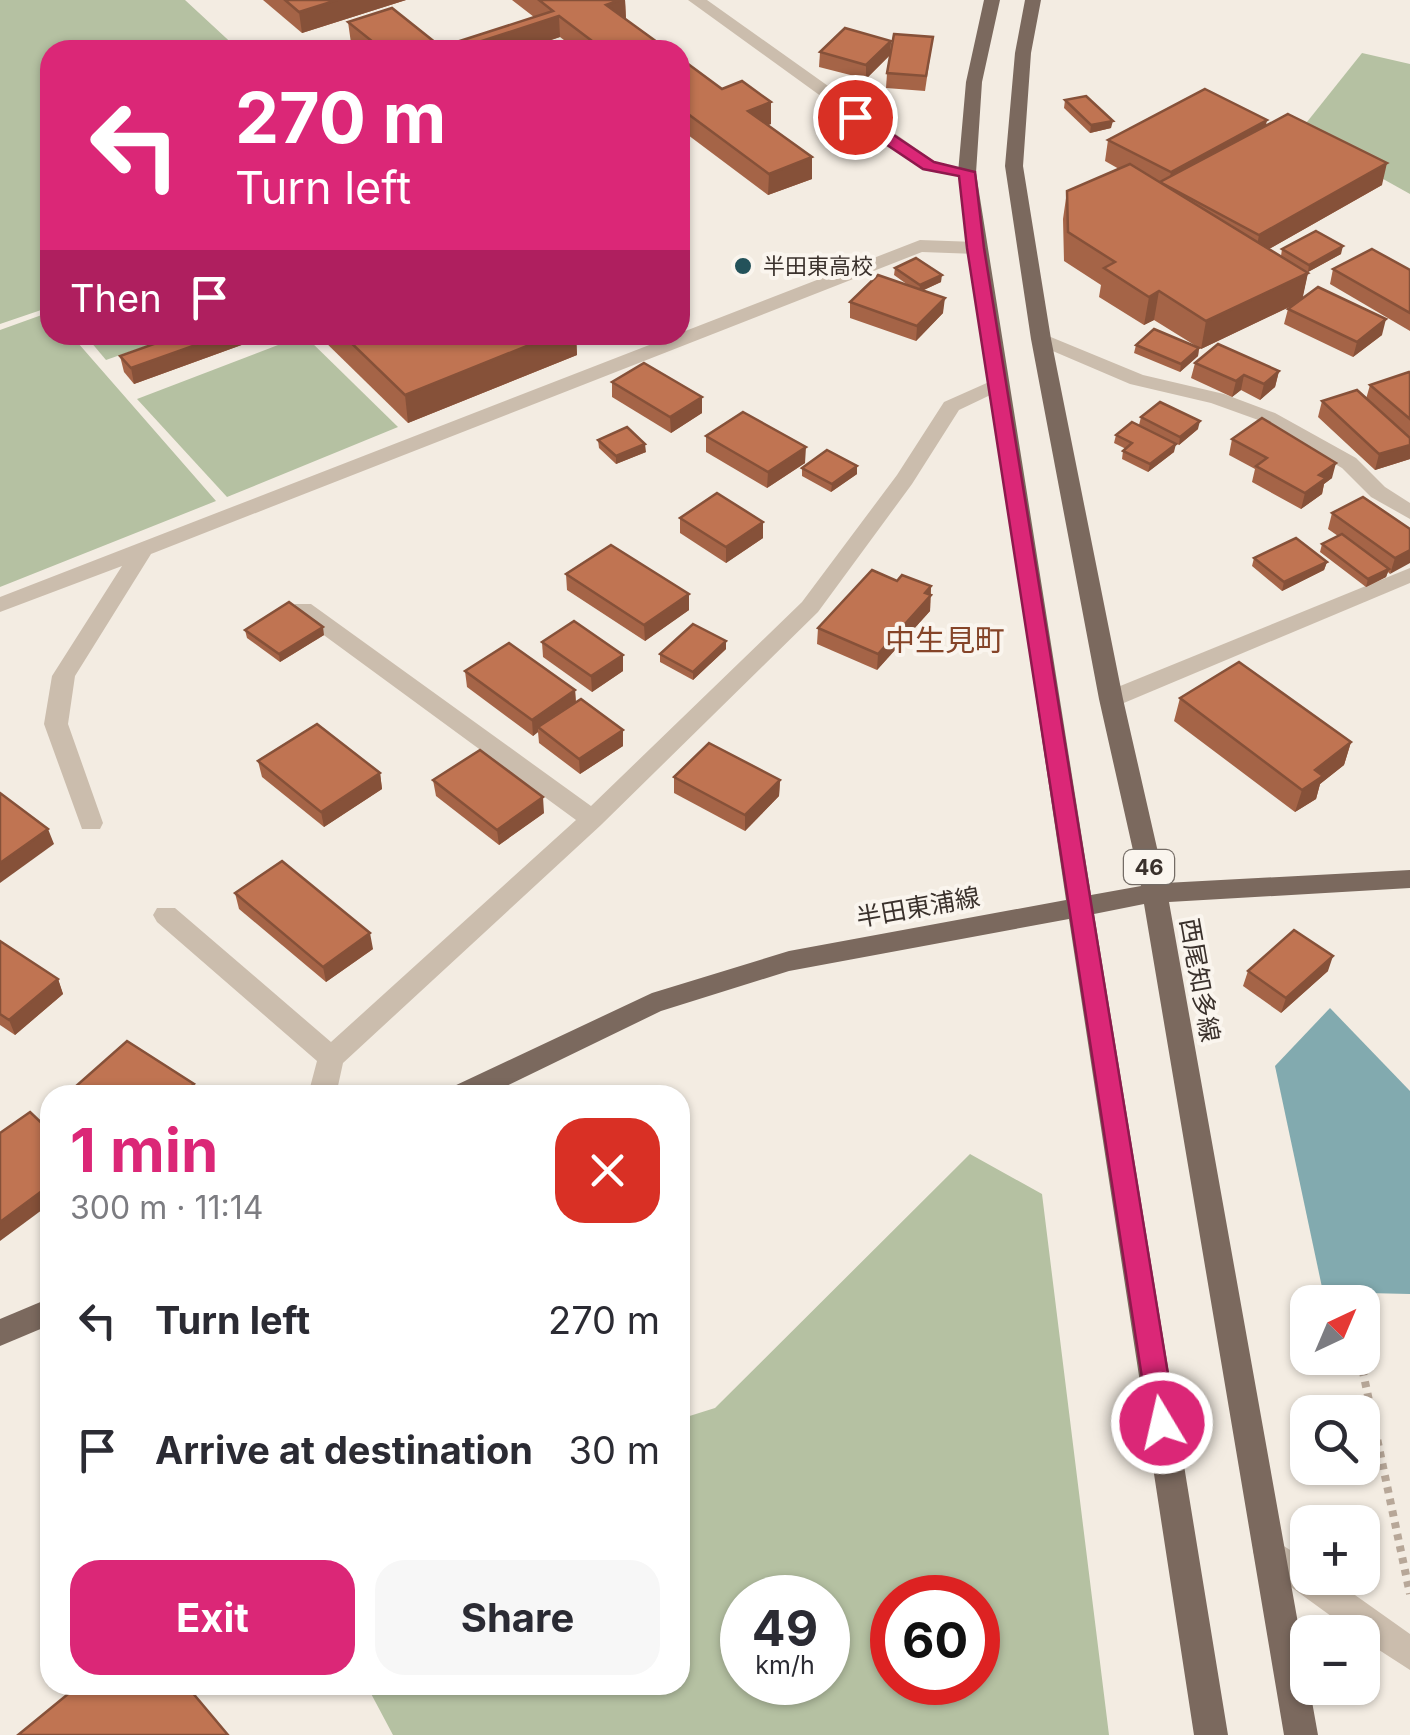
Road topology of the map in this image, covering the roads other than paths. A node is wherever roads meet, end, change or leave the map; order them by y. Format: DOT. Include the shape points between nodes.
graph roads {
  1 [pos="696,0"];
  2 [pos="992,0"];
  3 [pos="1034,0"];
  4 [pos="967,172"];
  5 [pos="976,248"];
  6 [pos="690,336"];
  7 [pos="1041,339"];
  8 [pos="666,345"];
  9 [pos="998,384"];
  10 [pos="1410,512"];
  11 [pos="143,549"];
  12 [pos="1410,576"];
  13 [pos="0,605"];
  14 [pos="303,609"];
  15 [pos="1111,700"];
  16 [pos="592,819"];
  17 [pos="91,823"];
  18 [pos="1410,878"];
  19 [pos="1155,893"];
  20 [pos="1082,908"];
  21 [pos="166,916"];
  22 [pos="330,1058"];
  23 [pos="324,1085"];
  24 [pos="483,1085"];
  25 [pos="40,1315"];
  26 [pos="0,1333"];
  27 [pos="1269,1552"];
  28 [pos="1410,1654"];
  29 [pos="1211,1735"];
  30 [pos="1300,1735"];
  1 -- 4 [label="street" via="929,166"];
  2 -- 4 [label="main road" via="974,82"];
  3 -- 7 [label="main road, 西尾知多線 / 46" via="1014,166"];
  4 -- 5 [label="main road"];
  5 -- 6 [label="street" via="920,246"];
  5 -- 9 [label="main road"];
  7 -- 10 [label="street" via="1138,380 1268,417 1350,463"];
  7 -- 15 [label="main road, 西尾知多線 / 46"];
  8 -- 11 [label="street"];
  9 -- 16 [label="street" via="950,406 810,607"];
  9 -- 20 [label="main road"];
  11 -- 13 [label="street"];
  11 -- 17 [label="street" via="64,676 56,724"];
  12 -- 15 [label="street"];
  14 -- 16 [label="street"];
  15 -- 19 [label="main road, 西尾知多線 / 46"];
  16 -- 22 [label="street"];
  18 -- 19 [label="main road, 半田東浦線"];
  19 -- 20 [label="main road, 半田東浦線"];
  19 -- 27 [label="main road, 西尾知多線 / 46"];
  20 -- 24 [label="main road, 半田東浦線" via="789,960 652,1003"];
  20 -- 29 [label="main road"];
  21 -- 22 [label="street"];
  22 -- 23 [label="street"];
  25 -- 26 [label="main road"];
  27 -- 28 [label="street"];
  27 -- 30 [label="main road, 西尾知多線 / 46"];
}
